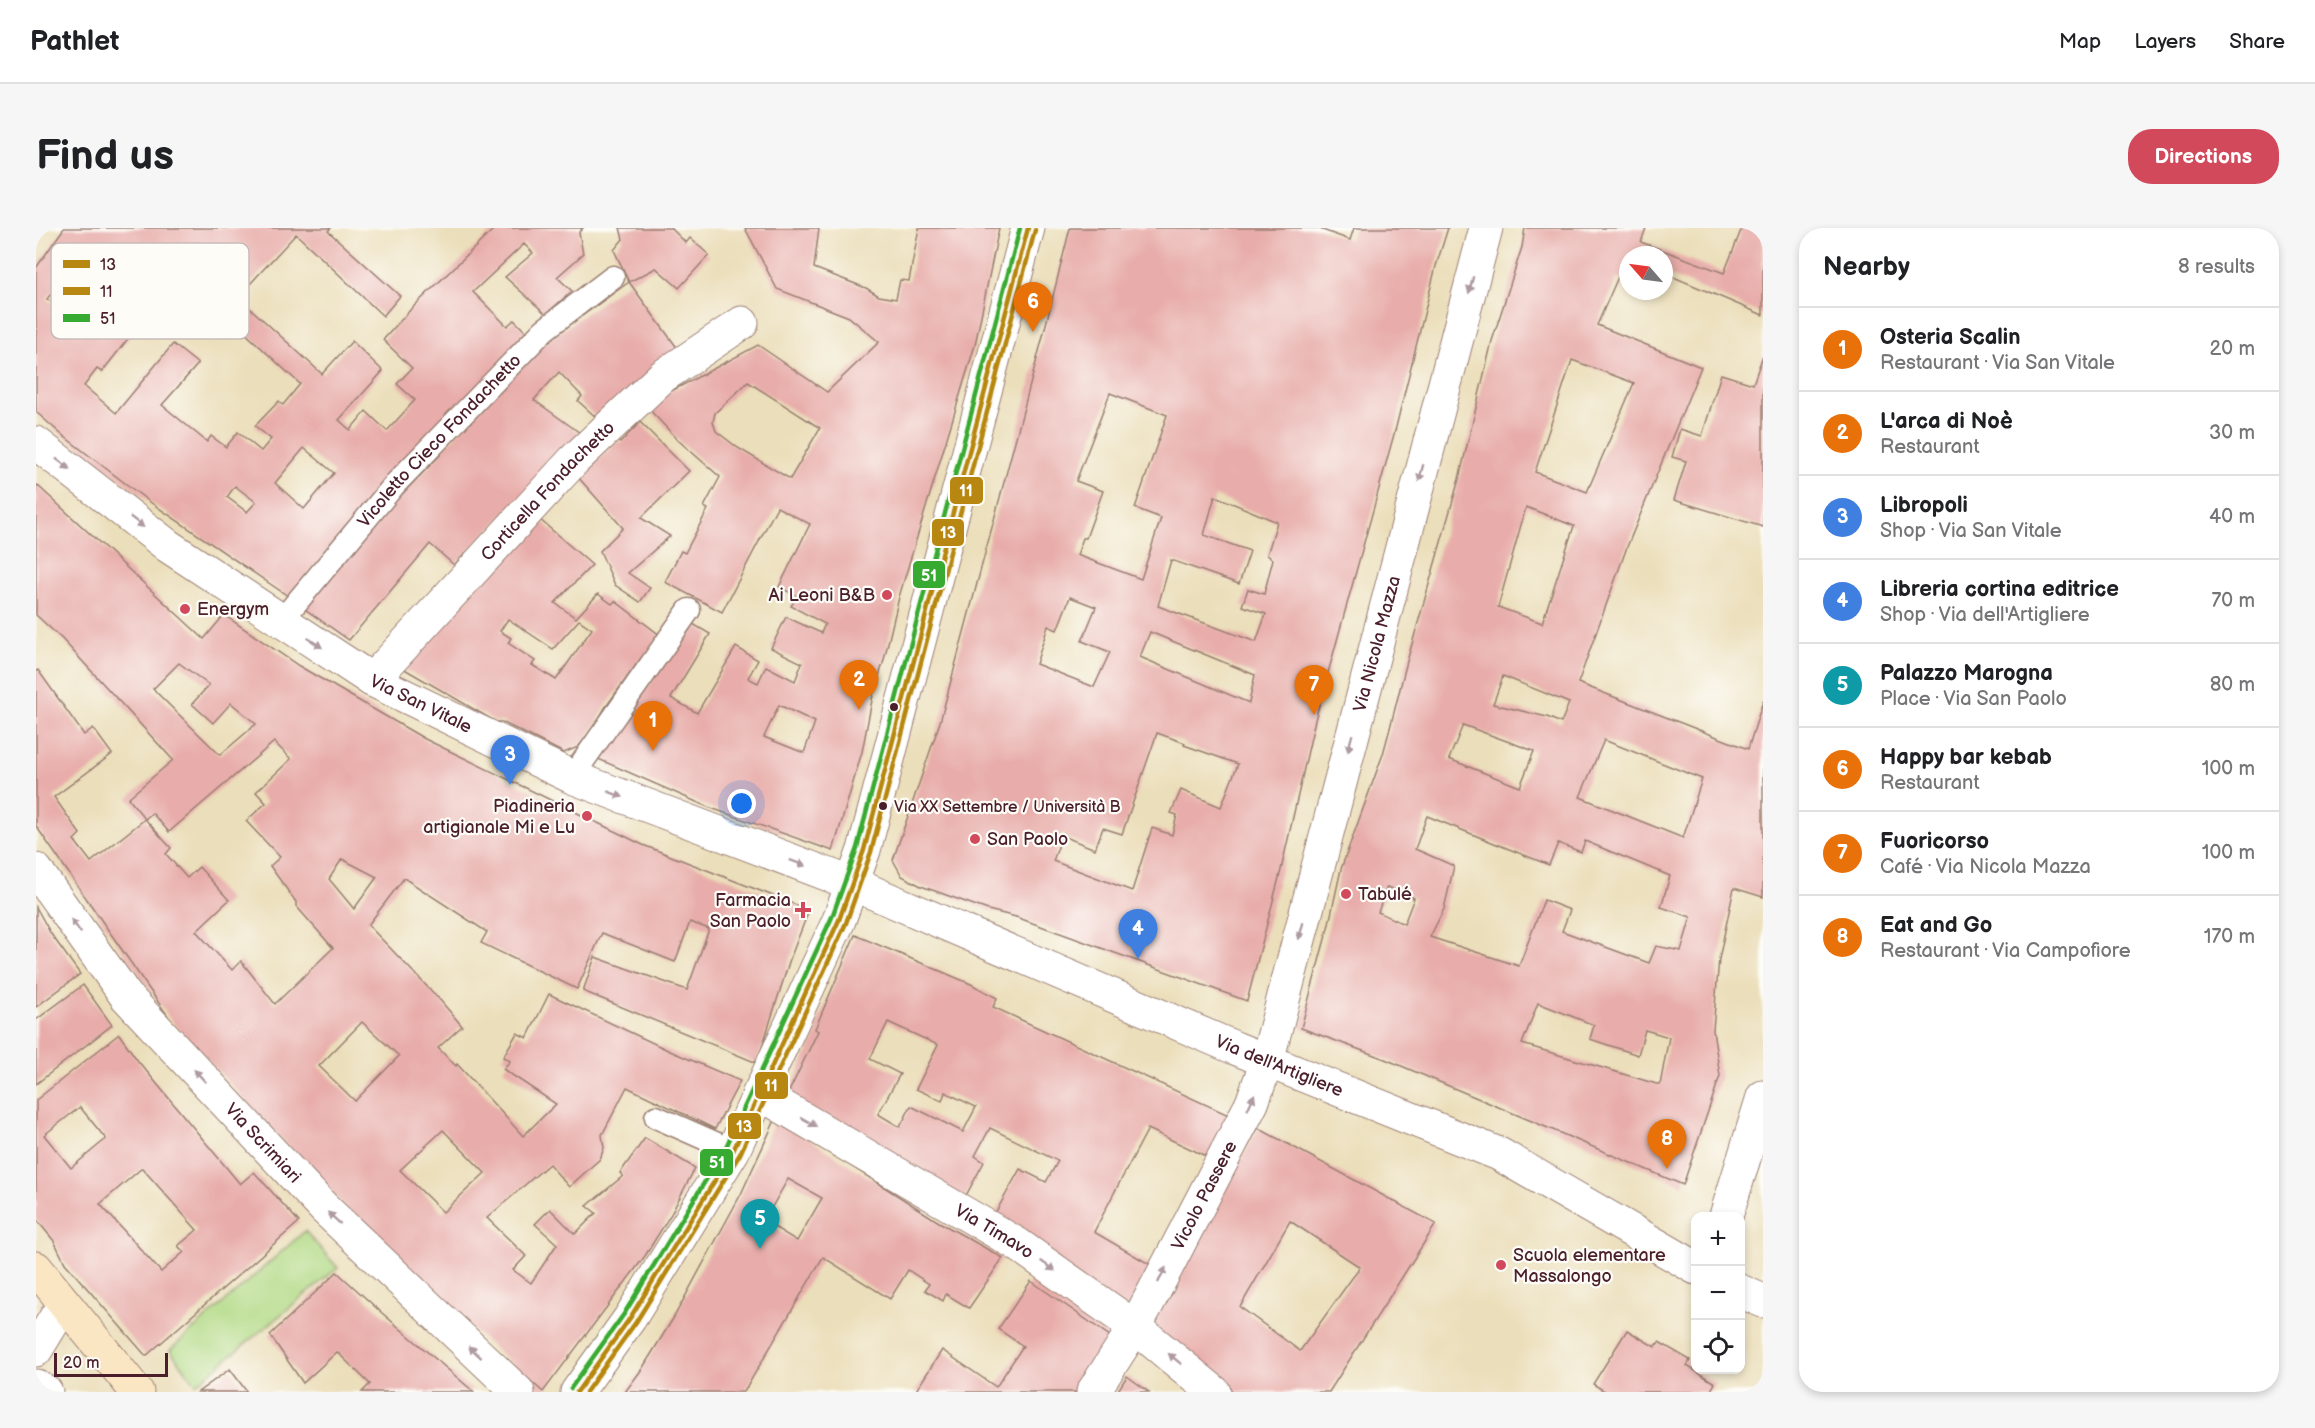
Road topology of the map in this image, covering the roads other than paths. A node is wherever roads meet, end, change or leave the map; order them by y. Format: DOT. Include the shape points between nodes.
graph roads {
  1 [pos="1028,228"];
  2 [pos="1486,228"];
  3 [pos="613,278"];
  4 [pos="742,323"];
  5 [pos="36,443"];
  6 [pos="689,610"];
  7 [pos="281,621"];
  8 [pos="372,680"];
  9 [pos="572,777"];
  10 [pos="36,870"];
  11 [pos="853,884"];
  12 [pos="1267,1061"];
  13 [pos="759,1093"];
  14 [pos="1763,1097"];
  15 [pos="656,1117"];
  16 [pos="733,1151"];
  17 [pos="1727,1212"];
  18 [pos="1692,1266"];
  19 [pos="36,1268"];
  20 [pos="1745,1293"];
  21 [pos="1763,1301"];
  22 [pos="64,1304"];
  23 [pos="1135,1327"];
  24 [pos="36,1350"];
  25 [pos="36,1386"];
  26 [pos="46,1392"];
  27 [pos="137,1392"];
  28 [pos="518,1392"];
  29 [pos="577,1392"];
  30 [pos="1093,1392"];
  31 [pos="1214,1392"];
  1 -- 11 [label="street"];
  2 -- 12 [label="street, Via Nicola Mazza, one-way"];
  3 -- 7 [label="lane, Vicoletto Cieco Fondachetto" via="544,330 396,483"];
  4 -- 8 [label="street, Corticella Fondachetto" via="663,376 574,460"];
  5 -- 7 [label="street, Via San Vitale, one-way" via="168,546"];
  6 -- 9 [label="lane"];
  7 -- 8 [label="street, Via San Vitale, one-way"];
  8 -- 9 [label="street, Via San Vitale"];
  9 -- 11 [label="street, Via San Vitale, one-way"];
  28 -- 10 [label="street, Via Scrimiari, one-way" via="324,1208 126,996"];
  11 -- 12 [label="street, Via dell'Artigliere"];
  11 -- 13 [label="street"];
  12 -- 18 [label="street, Via dell'Artigliere" via="1499,1154"];
  23 -- 12 [label="street, Vicolo Passere, one-way" via="1252,1103"];
  13 -- 16 [label="street"];
  13 -- 23 [label="street, Via Timavo, one-way" via="1017,1244"];
  14 -- 17 [label="street"];
  15 -- 16 [label="lane"];
  16 -- 29 [label="street" via="630,1318"];
  19 -- 22 [label="main road"];
  20 -- 21 [label="street"];
  22 -- 24 [label="street"];
  22 -- 27 [label="main road"];
  23 -- 30 [label="street, Vicolo Passere"];
  31 -- 23 [label="street, Via Timavo, one-way"];
  25 -- 26 [label="street"];
}
